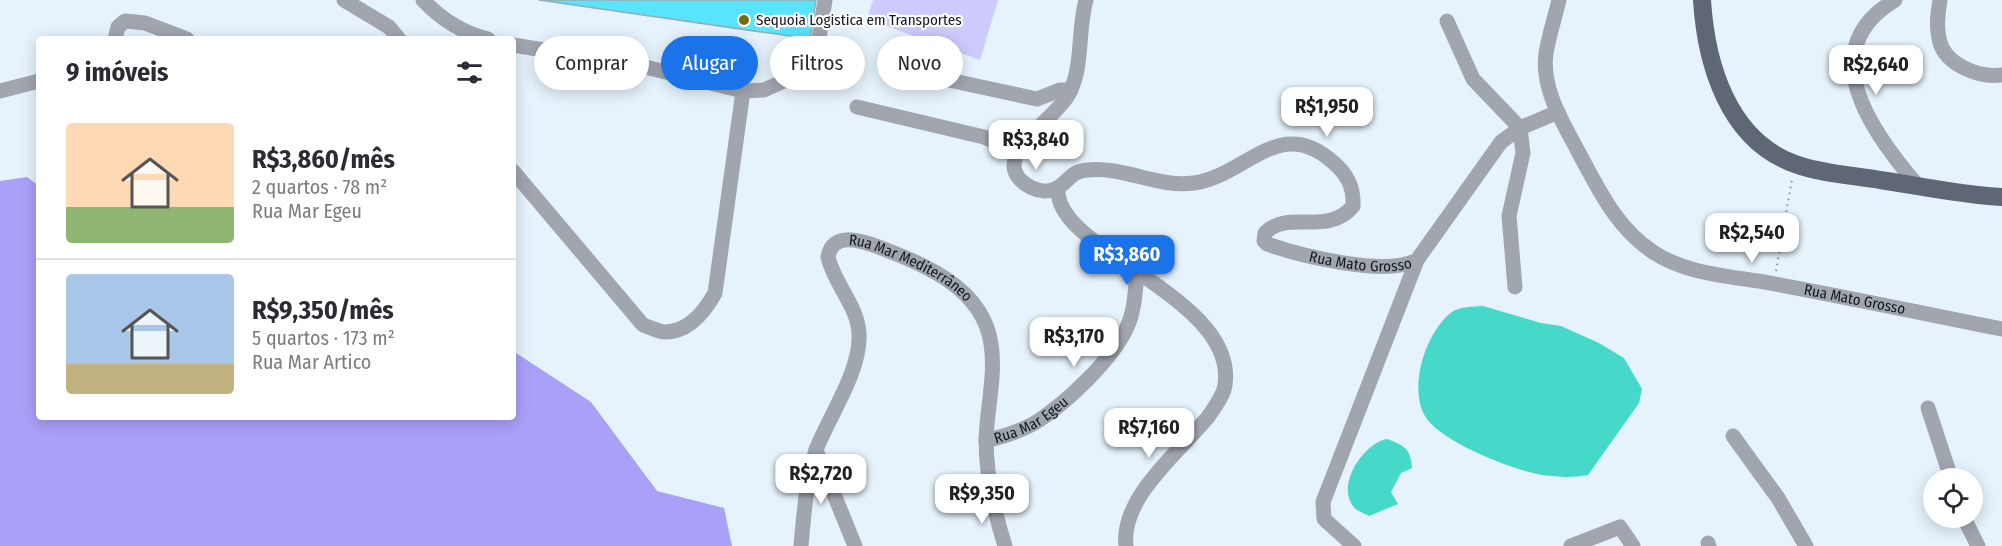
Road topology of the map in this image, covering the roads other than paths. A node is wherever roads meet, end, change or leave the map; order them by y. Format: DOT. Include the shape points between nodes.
graph roads {
  1 [pos="344,0"];
  2 [pos="423,0"];
  3 [pos="825,0"];
  4 [pos="1086,0"];
  5 [pos="1559,0"];
  6 [pos="1702,0"];
  7 [pos="1895,0"];
  8 [pos="1940,0"];
  9 [pos="1448,21"];
  10 [pos="116,36"];
  11 [pos="179,36"];
  12 [pos="396,36"];
  13 [pos="475,36"];
  14 [pos="516,45"];
  15 [pos="2002,75"];
  16 [pos="36,82"];
  17 [pos="963,83"];
  18 [pos="1071,90"];
  19 [pos="743,91"];
  20 [pos="0,92"];
  21 [pos="857,107"];
  22 [pos="1558,112"];
  23 [pos="1520,128"];
  24 [pos="1018,151"];
  25 [pos="516,175"];
  26 [pos="1918,186"];
  27 [pos="1058,188"];
  28 [pos="2002,197"];
  29 [pos="1417,260"];
  30 [pos="1137,273"];
  31 [pos="1515,287"];
  32 [pos="2002,329"];
  33 [pos="1928,408"];
  34 [pos="1733,436"];
  35 [pos="986,441"];
  36 [pos="816,450"];
  37 [pos="1948,468"];
  38 [pos="1969,528"];
  39 [pos="801,546"];
  40 [pos="855,546"];
  41 [pos="1005,546"];
  42 [pos="1126,546"];
  43 [pos="1354,546"];
  44 [pos="1570,546"];
  45 [pos="1633,546"];
  46 [pos="1806,546"];
  47 [pos="1978,546"];
  1 -- 12 [label="street" via="389,27"];
  2 -- 13 [label="street" via="443,19"];
  3 -- 19 [label="street" via="819,38 807,61 776,85"];
  4 -- 18 [label="street" via="1080,21 1077,75"];
  5 -- 22 [label="street" via="1546,53 1546,72"];
  6 -- 26 [label="main road" via="1710,62 1724,99 1744,127 1768,148 1795,164"];
  7 -- 26 [label="street" via="1881,8 1865,26 1855,47 1852,71 1858,98 1873,125 1891,155"];
  8 -- 15 [label="street" via="1939,39 1949,58 1970,71"];
  9 -- 23 [label="street" via="1473,80"];
  10 -- 11 [label="street" via="125,21 146,23"];
  14 -- 19 [label="street" via="637,65"];
  16 -- 20 [label="street"];
  17 -- 18 [label="street" via="1037,99"];
  18 -- 24 [label="street"];
  19 -- 25 [label="street" via="715,293 704,312 687,325 665,332 643,325"];
  21 -- 24 [label="street" via="984,136"];
  22 -- 23 [label="street, Rua Mato Grosso"];
  22 -- 32 [label="street, Rua Mato Grosso" via="1613,214 1644,245 1676,264"];
  23 -- 29 [label="street, Rua Mato Grosso" via="1501,142"];
  23 -- 31 [label="street" via="1523,153 1509,216"];
  24 -- 27 [label="street" via="1014,167 1018,178 1036,189"];
  26 -- 28 [label="main road"];
  27 -- 29 [label="street, Rua Mato Grosso" via="1071,175 1107,169 1177,184 1193,183 1210,180 1269,148 1287,143 1306,146 1326,155 1349,181 1353,206 1344,216 1330,222 1272,227 1265,233 1264,241 1279,248 1361,266 1392,268"];
  27 -- 30 [label="street" via="1057,197 1064,210"];
  29 -- 43 [label="street" via="1323,502 1324,519"];
  30 -- 35 [label="street, Rua Mar Egeu" via="1127,329 1109,354 1079,386 1038,420 1010,435"];
  30 -- 42 [label="street" via="1198,316 1215,337 1225,385 1208,417 1131,508 1124,536"];
  33 -- 37 [label="street"];
  34 -- 46 [label="street" via="1778,498"];
  35 -- 36 [label="street, Rua Mar Mediterrâneo" via="992,344 987,323 974,302 954,283 931,270 860,240 846,239 829,250 828,257 854,313 859,346"];
  35 -- 41 [label="street, Rua Mar Mediterrâneo" via="991,495"];
  36 -- 39 [label="street" via="805,500"];
  36 -- 40 [label="street"];
  38 -- 47 [label="street"];
  44 -- 45 [label="street" via="1620,527"];
}
